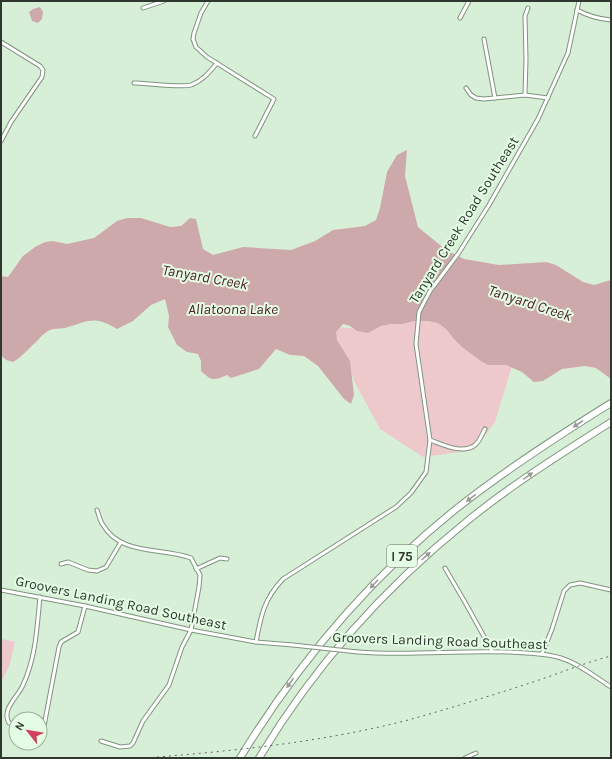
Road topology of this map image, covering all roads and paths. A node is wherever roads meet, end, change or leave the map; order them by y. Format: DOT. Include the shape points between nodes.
graph roads {
  1 [pos="164,1"];
  2 [pos="208,1"];
  3 [pos="469,1"];
  4 [pos="579,1"];
  5 [pos="144,8"];
  6 [pos="528,8"];
  7 [pos="577,10"];
  8 [pos="460,18"];
  9 [pos="611,20"];
  10 [pos="484,38"];
  11 [pos="1,42"];
  12 [pos="217,63"];
  13 [pos="134,83"];
  14 [pos="466,88"];
  15 [pos="525,95"];
  16 [pos="495,98"];
  17 [pos="548,98"];
  18 [pos="255,136"];
  19 [pos="1,141"];
  20 [pos="611,403"];
  21 [pos="611,422"];
  22 [pos="485,429"];
  23 [pos="430,440"];
  24 [pos="98,510"];
  25 [pos="121,542"];
  26 [pos="227,559"];
  27 [pos="61,564"];
  28 [pos="444,568"];
  29 [pos="196,569"];
  30 [pos="1,590"];
  31 [pos="611,590"];
  32 [pos="40,597"];
  33 [pos="85,606"];
  34 [pos="191,630"];
  35 [pos="256,642"];
  36 [pos="492,651"];
  37 [pos="542,654"];
  38 [pos="611,688"];
  39 [pos="8,711"];
  40 [pos="47,711"];
  41 [pos="101,741"];
  42 [pos="476,753"];
  43 [pos="240,758"];
  44 [pos="259,758"];
  45 [pos="466,758"];
  1 -- 5 [label="street"];
  2 -- 12 [label="street" via="193,39 198,50"];
  3 -- 8 [label="street"];
  4 -- 7 [label="street, Tanyard Creek Road Southeast"];
  6 -- 15 [label="street" via="525,16"];
  7 -- 9 [label="street" via="586,15"];
  7 -- 17 [label="street, Tanyard Creek Road Southeast" via="568,53"];
  10 -- 16 [label="street"];
  11 -- 19 [label="street" via="44,70"];
  12 -- 13 [label="street" via="199,82 189,86"];
  12 -- 18 [label="street" via="274,99"];
  14 -- 16 [label="street" via="476,98"];
  15 -- 16 [label="street"];
  15 -- 17 [label="street"];
  17 -- 23 [label="street, Tanyard Creek Road Southeast" via="488,205 458,254 430,290 419,312 416,344"];
  20 -- 43 [label="highway, I 75, one-way" via="488,484 389,569 302,666"];
  44 -- 21 [label="highway, I 75, one-way" via="291,708 334,652 417,564 503,493"];
  22 -- 23 [label="street" via="475,445 462,449"];
  23 -- 35 [label="street, Tanyard Creek Road Southeast" via="426,472 411,493 396,507 283,579 273,589 261,615"];
  24 -- 25 [label="street" via="102,525 112,537"];
  25 -- 27 [label="street" via="106,567 97,571 68,562"];
  25 -- 29 [label="street" via="137,548 191,558"];
  26 -- 29 [label="street" via="220,558"];
  28 -- 36 [label="street"];
  29 -- 34 [label="street" via="200,575"];
  30 -- 32 [label="street, Groovers Landing Road Southeast"];
  31 -- 37 [label="street" via="580,583 570,585 564,591"];
  32 -- 33 [label="street, Groovers Landing Road Southeast"];
  32 -- 39 [label="street" via="36,645 27,677"];
  33 -- 34 [label="street, Groovers Landing Road Southeast"];
  33 -- 40 [label="street" via="78,632 61,642 59,647"];
  34 -- 35 [label="street, Groovers Landing Road Southeast"];
  34 -- 41 [label="street" via="182,647 169,685 143,721 133,743 120,747"];
  35 -- 36 [label="street, Groovers Landing Road Southeast, bridge" via="358,652"];
  36 -- 37 [label="street, Groovers Landing Road Southeast"];
  37 -- 38 [label="street, Groovers Landing Road Southeast" via="562,658 579,666"];
  42 -- 45 [label="street"];
}
